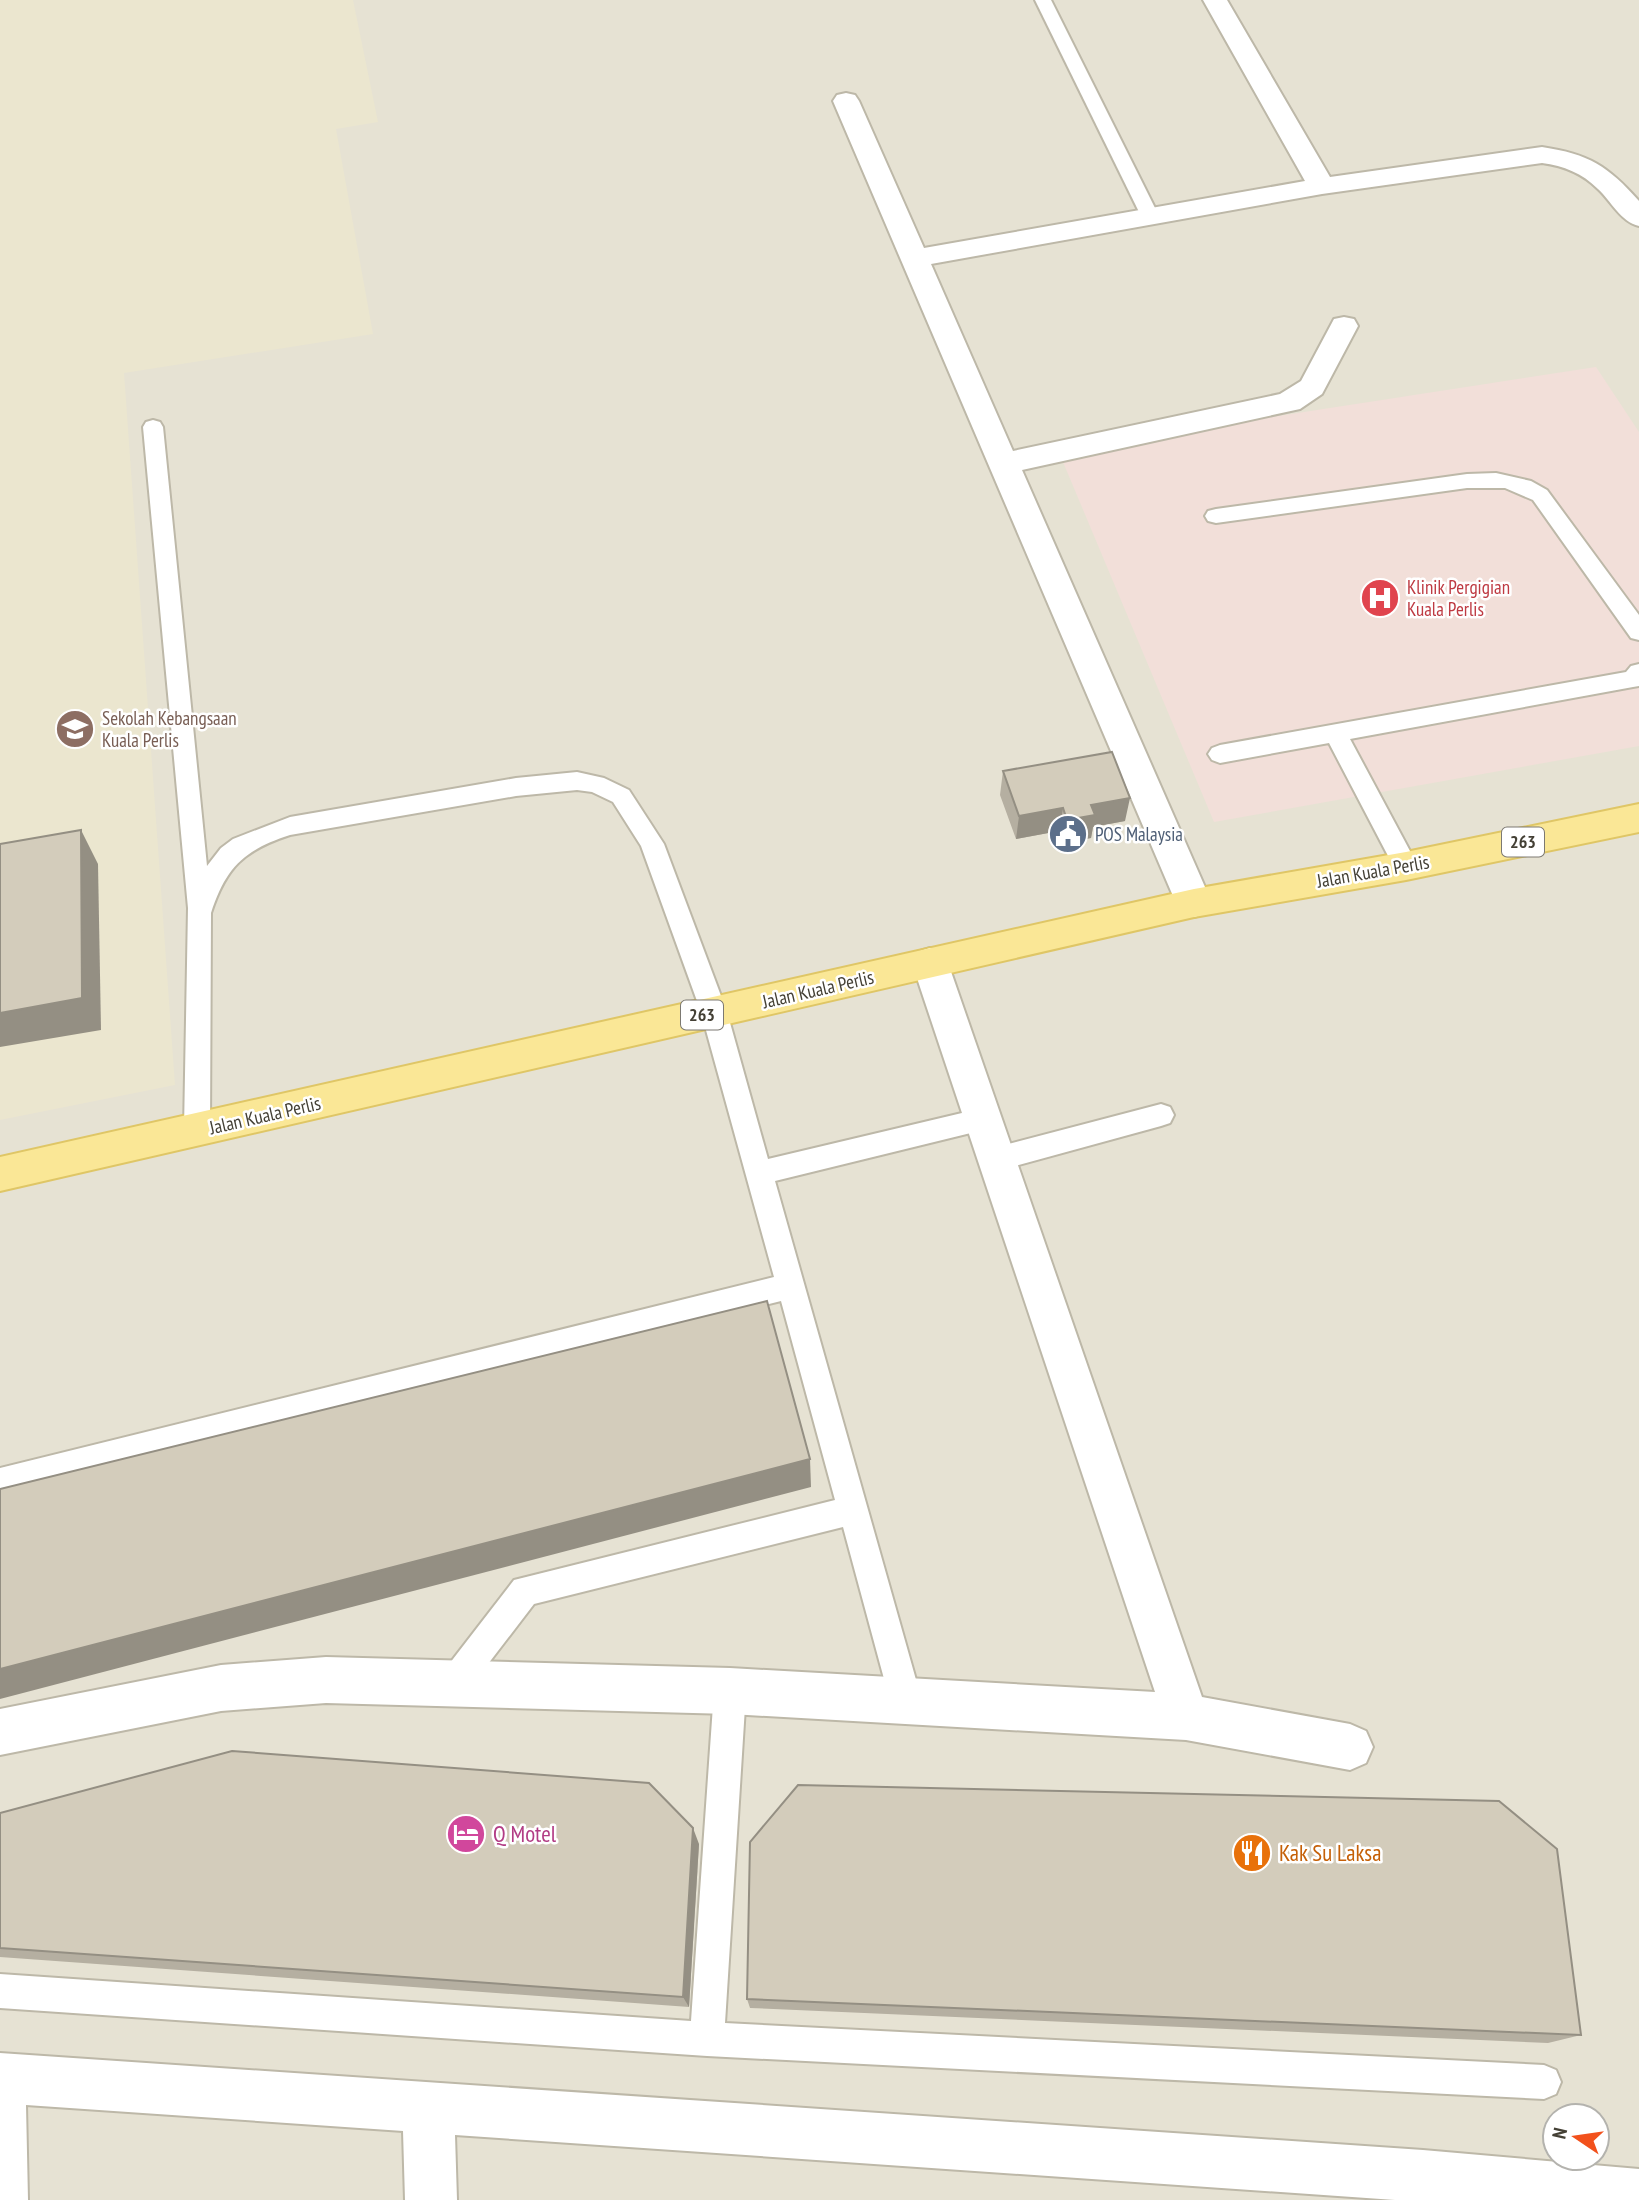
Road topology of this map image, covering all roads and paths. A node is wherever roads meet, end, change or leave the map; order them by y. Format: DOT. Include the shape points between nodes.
graph roads {
  1 [pos="1043,0"];
  2 [pos="1215,0"];
  3 [pos="846,101"];
  4 [pos="1322,186"];
  5 [pos="1150,216"];
  6 [pos="1639,218"];
  7 [pos="914,258"];
  8 [pos="1344,326"];
  9 [pos="153,427"];
  10 [pos="1003,464"];
  11 [pos="1216,516"];
  12 [pos="1639,632"];
  13 [pos="1639,672"];
  14 [pos="1335,732"];
  15 [pos="1220,754"];
  16 [pos="1639,818"];
  17 [pos="1406,866"];
  18 [pos="1194,903"];
  19 [pos="199,913"];
  20 [pos="930,963"];
  21 [pos="714,1012"];
  22 [pos="1161,1115"];
  23 [pos="983,1119"];
  24 [pos="197,1130"];
  25 [pos="997,1159"];
  26 [pos="758,1173"];
  27 [pos="0,1174"];
  28 [pos="790,1286"];
  29 [pos="0,1482"];
  30 [pos="853,1510"];
  31 [pos="454,1683"];
  32 [pos="730,1691"];
  33 [pos="906,1701"];
  34 [pos="1186,1717"];
  35 [pos="0,1732"];
  36 [pos="1350,1747"];
  37 [pos="0,1991"];
  38 [pos="706,2039"];
  39 [pos="0,2078"];
  40 [pos="1544,2081"];
  41 [pos="0,2097"];
  42 [pos="428,2108"];
  43 [pos="1423,2188"];
  44 [pos="1639,2195"];
  45 [pos="2,2200"];
  46 [pos="431,2200"];
  1 -- 5 [label="lane"];
  2 -- 4 [label="street"];
  3 -- 7 [label="street"];
  4 -- 5 [label="street"];
  4 -- 6 [label="street" via="1520,157 1562,157 1594,169"];
  5 -- 7 [label="street"];
  7 -- 10 [label="street"];
  8 -- 10 [label="street" via="1312,387 1289,402"];
  9 -- 19 [label="lane"];
  10 -- 18 [label="street"];
  11 -- 12 [label="lane" via="1467,481 1517,483 1540,495"];
  13 -- 14 [label="lane" via="1633,679"];
  14 -- 15 [label="lane"];
  14 -- 17 [label="lane"];
  16 -- 17 [label="main road, Jalan Kuala Perlis / 263"];
  17 -- 18 [label="main road, Jalan Kuala Perlis / 263"];
  18 -- 20 [label="main road, Jalan Kuala Perlis / 263"];
  19 -- 21 [label="lane" via="216,868 234,849 262,834 516,787 577,781 596,784 621,796 652,844"];
  19 -- 24 [label="lane"];
  20 -- 21 [label="main road, Jalan Kuala Perlis / 263"];
  20 -- 23 [label="street"];
  21 -- 24 [label="main road, Jalan Kuala Perlis / 263"];
  21 -- 26 [label="lane"];
  22 -- 25 [label="lane"];
  23 -- 25 [label="street"];
  23 -- 26 [label="lane"];
  24 -- 27 [label="main road, Jalan Kuala Perlis / 263"];
  25 -- 34 [label="street"];
  26 -- 28 [label="lane"];
  28 -- 29 [label="lane"];
  28 -- 30 [label="lane"];
  30 -- 31 [label="lane" via="525,1591"];
  30 -- 33 [label="lane"];
  31 -- 32 [label="street"];
  31 -- 35 [label="street" via="326,1680 221,1688"];
  32 -- 33 [label="street"];
  32 -- 38 [label="lane"];
  33 -- 34 [label="street"];
  34 -- 36 [label="street"];
  37 -- 38 [label="lane"];
  38 -- 40 [label="lane"];
  39 -- 42 [label="street"];
  41 -- 45 [label="street"];
  42 -- 43 [label="street"];
  42 -- 46 [label="street"];
  43 -- 44 [label="street"];
}
